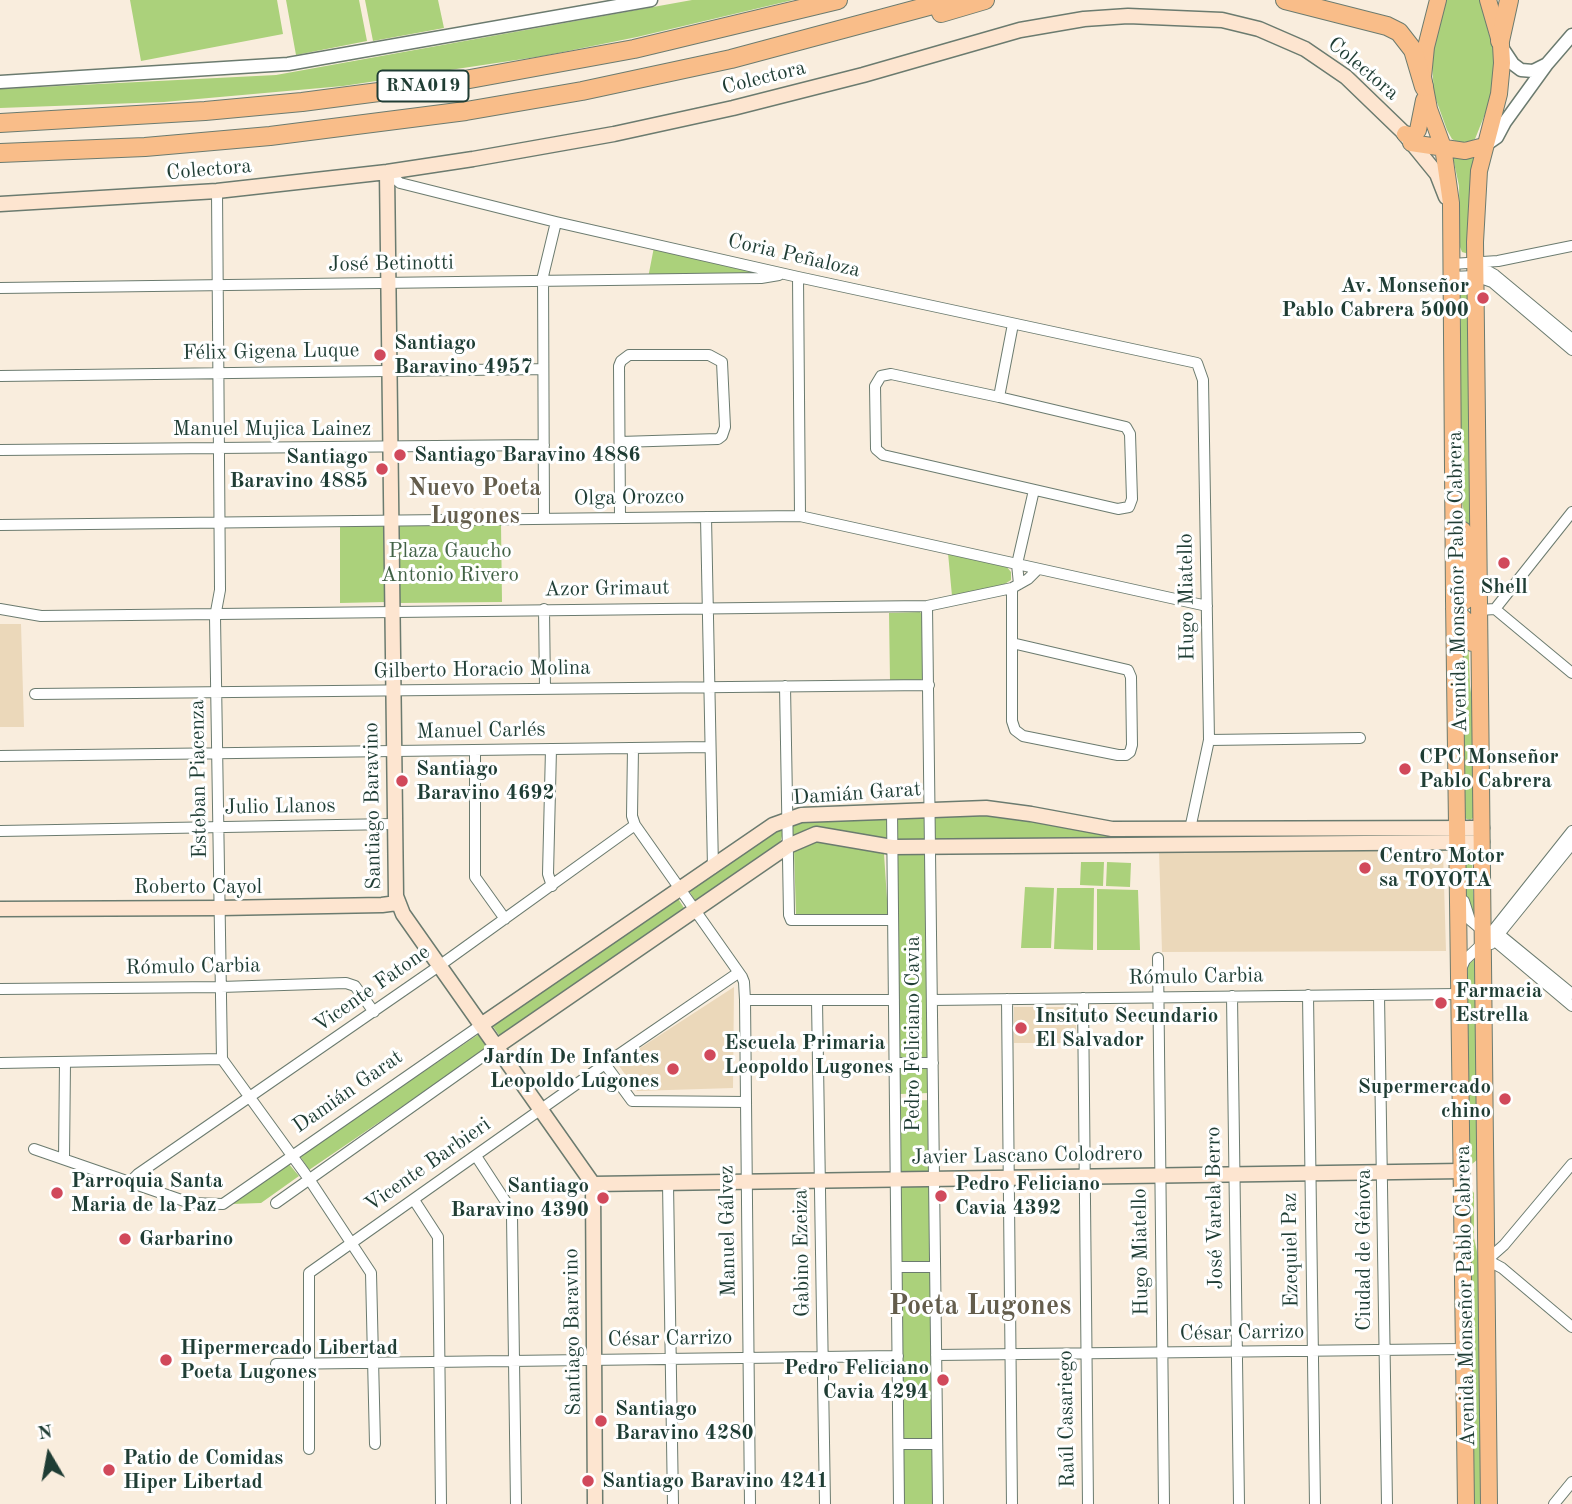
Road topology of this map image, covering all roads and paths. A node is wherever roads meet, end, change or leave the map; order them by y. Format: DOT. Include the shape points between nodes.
graph roads {
  1 [pos="651,0"];
  2 [pos="838,0"];
  3 [pos="951,0"];
  4 [pos="985,0"];
  5 [pos="1285,0"];
  6 [pos="1438,0"];
  7 [pos="1488,0"];
  8 [pos="1509,0"];
  9 [pos="1572,35"];
  10 [pos="824,36"];
  11 [pos="1500,43"];
  12 [pos="1547,64"];
  13 [pos="0,82"];
  14 [pos="1425,90"];
  15 [pos="0,123"];
  16 [pos="1408,139"];
  17 [pos="1485,146"];
  18 [pos="1443,147"];
  19 [pos="0,153"];
  20 [pos="387,172"];
  21 [pos="217,191"];
  22 [pos="0,204"];
  23 [pos="1452,215"];
  24 [pos="556,222"];
  25 [pos="1572,246"];
  26 [pos="1452,270"];
  27 [pos="1475,270"];
  28 [pos="783,274"];
  29 [pos="798,277"];
  30 [pos="543,282"];
  31 [pos="387,283"];
  32 [pos="217,287"];
  33 [pos="0,288"];
  34 [pos="1013,324"];
  35 [pos="1572,339"];
  36 [pos="1572,350"];
  37 [pos="1197,363"];
  38 [pos="543,369"];
  39 [pos="388,370"];
  40 [pos="218,372"];
  41 [pos="0,376"];
  42 [pos="999,397"];
  43 [pos="620,442"];
  44 [pos="544,445"];
  45 [pos="218,448"];
  46 [pos="390,448"];
  47 [pos="0,450"];
  48 [pos="1034,490"];
  49 [pos="1572,512"];
  50 [pos="800,516"];
  51 [pos="620,517"];
  52 [pos="706,517"];
  53 [pos="544,518"];
  54 [pos="391,520"];
  55 [pos="219,524"];
  56 [pos="0,525"];
  57 [pos="1017,564"];
  58 [pos="1038,569"];
  59 [pos="1479,583"];
  60 [pos="1015,586"];
  61 [pos="1454,605"];
  62 [pos="927,606"];
  63 [pos="1207,606"];
  64 [pos="708,608"];
  65 [pos="0,609"];
  66 [pos="544,609"];
  67 [pos="1487,609"];
  68 [pos="391,611"];
  69 [pos="216,612"];
  70 [pos="1012,643"];
  71 [pos="1572,673"];
  72 [pos="929,685"];
  73 [pos="785,686"];
  74 [pos="709,687"];
  75 [pos="544,689"];
  76 [pos="392,690"];
  77 [pos="217,693"];
  78 [pos="35,694"];
  79 [pos="1481,705"];
  80 [pos="1360,738"];
  81 [pos="1209,740"];
  82 [pos="710,747"];
  83 [pos="633,748"];
  84 [pos="551,749"];
  85 [pos="475,750"];
  86 [pos="393,751"];
  87 [pos="218,753"];
  88 [pos="0,756"];
  89 [pos="931,810"];
  90 [pos="892,811"];
  91 [pos="788,818"];
  92 [pos="393,824"];
  93 [pos="635,825"];
  94 [pos="219,828"];
  95 [pos="1153,829"];
  96 [pos="1190,829"];
  97 [pos="0,831"];
  98 [pos="1572,831"];
  99 [pos="1457,835"];
  100 [pos="1482,835"];
  101 [pos="1572,844"];
  102 [pos="1152,845"];
  103 [pos="788,846"];
  104 [pos="892,847"];
  105 [pos="931,847"];
  106 [pos="713,868"];
  107 [pos="1458,884"];
  108 [pos="552,886"];
  109 [pos="680,889"];
  110 [pos="397,903"];
  111 [pos="220,908"];
  112 [pos="0,909"];
  113 [pos="695,911"];
  114 [pos="505,919"];
  115 [pos="893,920"];
  116 [pos="1489,932"];
  117 [pos="1158,958"];
  118 [pos="439,966"];
  119 [pos="738,973"];
  120 [pos="1459,975"];
  121 [pos="221,987"];
  122 [pos="0,989"];
  123 [pos="1460,994"];
  124 [pos="1572,994"];
  125 [pos="1308,995"];
  126 [pos="1379,995"];
  127 [pos="1232,996"];
  128 [pos="1158,997"];
  129 [pos="1083,998"];
  130 [pos="1007,999"];
  131 [pos="745,1000"];
  132 [pos="894,1000"];
  133 [pos="932,1000"];
  134 [pos="817,1001"];
  135 [pos="1572,1005"];
  136 [pos="374,1012"];
  137 [pos="481,1025"];
  138 [pos="496,1047"];
  139 [pos="222,1059"];
  140 [pos="65,1062"];
  141 [pos="0,1063"];
  142 [pos="894,1063"];
  143 [pos="933,1063"];
  144 [pos="605,1064"];
  145 [pos="250,1098"];
  146 [pos="746,1102"];
  147 [pos="540,1110"];
  148 [pos="34,1149"];
  149 [pos="1486,1154"];
  150 [pos="476,1156"];
  151 [pos="292,1157"];
  152 [pos="64,1159"];
  153 [pos="1572,1164"];
  154 [pos="1462,1171"];
  155 [pos="1383,1172"];
  156 [pos="1309,1173"];
  157 [pos="1234,1174"];
  158 [pos="1084,1175"];
  159 [pos="1160,1175"];
  160 [pos="1010,1177"];
  161 [pos="934,1178"];
  162 [pos="309,1179"];
  163 [pos="896,1179"];
  164 [pos="820,1181"];
  165 [pos="130,1182"];
  166 [pos="746,1182"];
  167 [pos="668,1183"];
  168 [pos="593,1184"];
  169 [pos="414,1199"];
  170 [pos="276,1203"];
  171 [pos="351,1242"];
  172 [pos="1487,1260"];
  173 [pos="897,1267"];
  174 [pos="935,1267"];
  175 [pos="1571,1324"];
  176 [pos="1464,1349"];
  177 [pos="1384,1350"];
  178 [pos="1312,1351"];
  179 [pos="1236,1352"];
  180 [pos="1086,1353"];
  181 [pos="1162,1353"];
  182 [pos="1011,1354"];
  183 [pos="936,1355"];
  184 [pos="823,1356"];
  185 [pos="898,1356"];
  186 [pos="748,1357"];
  187 [pos="670,1358"];
  188 [pos="594,1360"];
  189 [pos="513,1361"];
  190 [pos="439,1362"];
  191 [pos="374,1363"];
  192 [pos="276,1364"];
  193 [pos="309,1364"];
  194 [pos="375,1444"];
  195 [pos="899,1444"];
  196 [pos="937,1444"];
  197 [pos="309,1449"];
  198 [pos="1572,1482"];
  199 [pos="441,1504"];
  200 [pos="516,1504"];
  201 [pos="596,1504"];
  202 [pos="673,1504"];
  203 [pos="750,1504"];
  204 [pos="825,1504"];
  205 [pos="899,1504"];
  206 [pos="938,1504"];
  207 [pos="1012,1504"];
  208 [pos="1087,1504"];
  209 [pos="1164,1504"];
  210 [pos="1239,1504"];
  211 [pos="1315,1504"];
  212 [pos="1387,1504"];
  213 [pos="1466,1504"];
  214 [pos="1489,1504"];
  215 [pos="1554,1504"];
  1 -- 13 [label="street" via="288,64"];
  2 -- 15 [label="highway, RNA019" via="645,47 448,83 205,111"];
  3 -- 10 [label="highway, RNA019"];
  4 -- 10 [label="highway" via="888,29"];
  5 -- 14 [label="highway" via="1399,32 1413,50"];
  6 -- 14 [label="main road, Avenida Monseñor Pablo Cabrera" via="1426,47"];
  7 -- 11 [label="main road, Avenida Monseñor Pablo Cabrera"];
  8 -- 11 [label="highway"];
  9 -- 12 [label="street"];
  10 -- 19 [label="highway, RNA019" via="582,91 411,119 190,143"];
  11 -- 12 [label="street" via="1521,70 1533,71"];
  11 -- 17 [label="main road, Avenida Monseñor Pablo Cabrera" via="1499,94"];
  12 -- 17 [label="street" via="1497,137"];
  14 -- 16 [label="main road" via="1418,131"];
  14 -- 18 [label="main road, Avenida Monseñor Pablo Cabrera"];
  16 -- 18 [label="main road"];
  16 -- 20 [label="main road, Colectora" via="1332,66 1277,35 1222,20 1128,16 1020,30 863,75 652,126"];
  16 -- 23 [label="main road, Colectora" via="1437,174"];
  17 -- 18 [label="main road" via="1465,151"];
  17 -- 27 [label="main road, Avenida Monseñor Pablo Cabrera" via="1478,183"];
  18 -- 23 [label="main road, Avenida Monseñor Pablo Cabrera"];
  20 -- 21 [label="main road, Colectora"];
  20 -- 24 [label="street, Coria Peñaloza" via="400,183"];
  20 -- 31 [label="main road, Santiago Baravino"];
  21 -- 22 [label="main road, Colectora"];
  21 -- 32 [label="street, Esteban Piacenza"];
  23 -- 26 [label="main road, Avenida Monseñor Pablo Cabrera"];
  24 -- 28 [label="street, Coria Peñaloza"];
  24 -- 30 [label="street"];
  25 -- 27 [label="street"];
  26 -- 27 [label="street"];
  26 -- 61 [label="main road, Avenida Monseñor Pablo Cabrera" via="1453,483 1462,520 1466,581"];
  27 -- 35 [label="street" via="1491,271"];
  27 -- 36 [label="street"];
  27 -- 59 [label="main road, Avenida Monseñor Pablo Cabrera"];
  28 -- 29 [label="street, Coria Peñaloza"];
  28 -- 30 [label="street, José Betinotti"];
  29 -- 34 [label="street, Coria Peñaloza"];
  29 -- 50 [label="street"];
  30 -- 31 [label="street, José Betinotti"];
  30 -- 38 [label="street"];
  31 -- 32 [label="street, José Betinotti"];
  31 -- 39 [label="main road, Santiago Baravino"];
  32 -- 33 [label="street, José Betinotti"];
  32 -- 40 [label="street, Esteban Piacenza"];
  34 -- 37 [label="street, Coria Peñaloza"];
  34 -- 42 [label="street"];
  37 -- 63 [label="street, Hugo Miatello" via="1203,380"];
  38 -- 39 [label="street, Félix Gigena Luque"];
  38 -- 44 [label="street"];
  39 -- 40 [label="street, Félix Gigena Luque"];
  39 -- 46 [label="main road, Santiago Baravino"];
  40 -- 41 [label="street, Félix Gigena Luque"];
  40 -- 45 [label="street, Esteban Piacenza"];
  42 -- 48 [label="street" via="1123,425 1128,430 1129,507 1118,509"];
  42 -- 48 [label="street" via="891,374 881,376 876,386 876,449 883,456"];
  43 -- 43 [label="street" via="619,366 624,357 709,355 722,362 722,436 713,441"];
  43 -- 51 [label="street"];
  44 -- 46 [label="street, Manuel Mujica Lainez"];
  44 -- 53 [label="street"];
  45 -- 46 [label="street, Manuel Mujica Lainez"];
  45 -- 47 [label="street, Manuel Mujica Lainez"];
  45 -- 55 [label="street, Esteban Piacenza"];
  46 -- 54 [label="main road, Santiago Baravino"];
  48 -- 57 [label="street"];
  49 -- 67 [label="street"];
  50 -- 52 [label="street, Olga Orozco"];
  50 -- 57 [label="street, Olga Orozco"];
  51 -- 52 [label="street, Olga Orozco"];
  51 -- 53 [label="street, Olga Orozco"];
  52 -- 64 [label="street"];
  53 -- 54 [label="street, Olga Orozco"];
  54 -- 55 [label="street, Olga Orozco"];
  54 -- 68 [label="main road, Santiago Baravino"];
  55 -- 56 [label="street, Olga Orozco"];
  55 -- 69 [label="street, Esteban Piacenza"];
  57 -- 58 [label="street, Olga Orozco"];
  57 -- 60 [label="street"];
  58 -- 60 [label="street, Azor Grimaut"];
  58 -- 63 [label="street, Olga Orozco"];
  59 -- 61 [label="main road" via="1472,596"];
  59 -- 67 [label="main road, Avenida Monseñor Pablo Cabrera"];
  60 -- 62 [label="street, Azor Grimaut"];
  60 -- 70 [label="street"];
  61 -- 79 [label="main road" via="1471,626 1473,684"];
  61 -- 99 [label="main road, Avenida Monseñor Pablo Cabrera"];
  62 -- 64 [label="street, Azor Grimaut"];
  62 -- 72 [label="street, Pedro Feliciano Cavia"];
  63 -- 81 [label="street, Hugo Miatello"];
  64 -- 66 [label="street, Azor Grimaut"];
  64 -- 74 [label="street"];
  65 -- 69 [label="street, Azor Grimaut" via="40,616"];
  66 -- 68 [label="street, Azor Grimaut"];
  66 -- 75 [label="street"];
  67 -- 71 [label="street"];
  67 -- 79 [label="main road, Avenida Monseñor Pablo Cabrera"];
  68 -- 69 [label="street, Azor Grimaut"];
  68 -- 76 [label="main road, Santiago Baravino"];
  69 -- 77 [label="street, Esteban Piacenza"];
  70 -- 70 [label="street" via="1014,730 1023,736 1118,755 1129,752 1132,677 1128,670"];
  72 -- 73 [label="street, Gilberto Horacio Molina"];
  72 -- 89 [label="street, Pedro Feliciano Cavia"];
  73 -- 74 [label="street, Gilberto Horacio Molina"];
  73 -- 91 [label="street"];
  74 -- 75 [label="street, Gilberto Horacio Molina"];
  74 -- 82 [label="street"];
  75 -- 76 [label="street, Gilberto Horacio Molina"];
  76 -- 77 [label="street, Gilberto Horacio Molina"];
  76 -- 86 [label="main road, Santiago Baravino"];
  77 -- 78 [label="street, Gilberto Horacio Molina"];
  77 -- 87 [label="street, Esteban Piacenza"];
  79 -- 100 [label="main road, Avenida Monseñor Pablo Cabrera"];
  80 -- 81 [label="street"];
  81 -- 96 [label="street, Hugo Miatello"];
  82 -- 83 [label="street, Manuel Carlés"];
  82 -- 106 [label="street"];
  83 -- 84 [label="street, Manuel Carlés"];
  83 -- 93 [label="street"];
  84 -- 85 [label="street, Manuel Carlés"];
  84 -- 108 [label="street" via="548,874"];
  85 -- 86 [label="street, Manuel Carlés"];
  85 -- 114 [label="street" via="475,877"];
  86 -- 87 [label="street, Manuel Carlés"];
  86 -- 92 [label="main road, Santiago Baravino"];
  87 -- 88 [label="street, Manuel Carlés"];
  87 -- 94 [label="street, Esteban Piacenza"];
  89 -- 90 [label="main road, Damián Garat"];
  89 -- 95 [label="main road, Damián Garat" via="997,809 1102,828"];
  89 -- 105 [label="street, Pedro Feliciano Cavia"];
  90 -- 91 [label="main road, Damián Garat"];
  90 -- 104 [label="street, Pedro Feliciano Cavia"];
  91 -- 103 [label="street"];
  91 -- 106 [label="main road, Damián Garat"];
  92 -- 94 [label="street, Julio Llanos"];
  92 -- 110 [label="main road, Santiago Baravino"];
  93 -- 108 [label="street, Vicente Fatone"];
  93 -- 109 [label="street"];
  94 -- 97 [label="street, Julio Llanos"];
  94 -- 111 [label="street, Esteban Piacenza"];
  95 -- 96 [label="main road, Damián Garat"];
  95 -- 102 [label="street"];
  96 -- 99 [label="main road, Damián Garat"];
  98 -- 116 [label="street"];
  99 -- 100 [label="main road, Damián Garat"];
  99 -- 102 [label="main road, Damián Garat"];
  99 -- 107 [label="main road, Avenida Monseñor Pablo Cabrera"];
  100 -- 116 [label="main road, Avenida Monseñor Pablo Cabrera"];
  101 -- 116 [label="street"];
  102 -- 105 [label="main road, Damián Garat"];
  103 -- 104 [label="main road, Damián Garat" via="821,834"];
  103 -- 113 [label="main road, Damián Garat"];
  103 -- 115 [label="street" via="791,920"];
  104 -- 105 [label="main road, Damián Garat"];
  104 -- 115 [label="street, Pedro Feliciano Cavia"];
  105 -- 133 [label="street, Pedro Feliciano Cavia"];
  106 -- 109 [label="main road, Damián Garat"];
  107 -- 116 [label="street" via="1467,916"];
  107 -- 120 [label="main road, Avenida Monseñor Pablo Cabrera"];
  108 -- 114 [label="street, Vicente Fatone"];
  109 -- 113 [label="street"];
  109 -- 137 [label="main road, Damián Garat"];
  110 -- 111 [label="main road, Roberto Cayol"];
  110 -- 118 [label="main road, Santiago Baravino"];
  111 -- 112 [label="main road, Roberto Cayol"];
  111 -- 121 [label="street, Esteban Piacenza"];
  113 -- 119 [label="street"];
  113 -- 138 [label="main road, Damián Garat"];
  114 -- 118 [label="street, Vicente Fatone"];
  115 -- 132 [label="street, Pedro Feliciano Cavia"];
  116 -- 120 [label="street" via="1465,960"];
  116 -- 124 [label="street"];
  116 -- 135 [label="street"];
  116 -- 149 [label="main road, Avenida Monseñor Pablo Cabrera" via="1483,960"];
  117 -- 128 [label="street, Hugo Miatello"];
  118 -- 136 [label="street, Vicente Fatone"];
  118 -- 137 [label="main road, Santiago Baravino"];
  119 -- 131 [label="street" via="744,982"];
  119 -- 144 [label="street, Vicente Barbieri"];
  120 -- 123 [label="main road, Avenida Monseñor Pablo Cabrera"];
  121 -- 122 [label="street, Rómulo Carbia"];
  121 -- 136 [label="street, Rómulo Carbia" via="346,983 355,986"];
  121 -- 139 [label="street, Esteban Piacenza"];
  123 -- 126 [label="street, Rómulo Carbia"];
  123 -- 154 [label="main road, Avenida Monseñor Pablo Cabrera"];
  125 -- 126 [label="street, Rómulo Carbia"];
  125 -- 127 [label="street, Rómulo Carbia"];
  125 -- 156 [label="street, Ezequiel Paz"];
  126 -- 155 [label="street, Ciudad de Génova"];
  127 -- 128 [label="street, Rómulo Carbia"];
  127 -- 157 [label="street, José Varela Berro"];
  128 -- 129 [label="street, Rómulo Carbia"];
  128 -- 159 [label="street, Hugo Miatello"];
  129 -- 130 [label="street, Rómulo Carbia"];
  129 -- 158 [label="street, Raúl Casariego"];
  130 -- 133 [label="street, Rómulo Carbia"];
  130 -- 160 [label="street"];
  131 -- 134 [label="street"];
  131 -- 146 [label="street, Manuel Gálvez"];
  132 -- 134 [label="street"];
  132 -- 142 [label="street, Pedro Feliciano Cavia"];
  133 -- 143 [label="street, Pedro Feliciano Cavia"];
  134 -- 164 [label="street, Gabino Ezeiza"];
  136 -- 145 [label="street, Vicente Fatone"];
  137 -- 138 [label="main road, Santiago Baravino"];
  137 -- 151 [label="street, Damián Garat"];
  138 -- 147 [label="main road, Santiago Baravino"];
  138 -- 162 [label="street, Damián Garat"];
  139 -- 140 [label="street"];
  139 -- 145 [label="street"];
  140 -- 141 [label="street"];
  140 -- 152 [label="street"];
  142 -- 143 [label="street"];
  142 -- 163 [label="street, Pedro Feliciano Cavia"];
  143 -- 161 [label="street, Pedro Feliciano Cavia"];
  144 -- 146 [label="street" via="632,1101"];
  144 -- 147 [label="street, Vicente Barbieri"];
  145 -- 151 [label="street"];
  145 -- 165 [label="street, Vicente Fatone"];
  146 -- 166 [label="street, Manuel Gálvez"];
  147 -- 150 [label="street, Vicente Barbieri"];
  147 -- 168 [label="main road, Santiago Baravino"];
  148 -- 152 [label="street"];
  149 -- 154 [label="main road" via="1479,1167"];
  149 -- 172 [label="main road, Avenida Monseñor Pablo Cabrera"];
  150 -- 169 [label="street, Vicente Barbieri"];
  150 -- 189 [label="street" via="512,1216"];
  151 -- 162 [label="street"];
  151 -- 165 [label="street, Damián Garat" via="226,1203 198,1204"];
  152 -- 165 [label="street"];
  153 -- 172 [label="street"];
  154 -- 155 [label="main road, Javier Lascano Colodrero"];
  154 -- 172 [label="main road" via="1476,1184 1478,1237"];
  154 -- 176 [label="main road, Avenida Monseñor Pablo Cabrera"];
  155 -- 156 [label="main road, Javier Lascano Colodrero"];
  155 -- 177 [label="street, Ciudad de Génova"];
  156 -- 157 [label="main road, Javier Lascano Colodrero"];
  156 -- 178 [label="street, Ezequiel Paz"];
  157 -- 159 [label="main road, Javier Lascano Colodrero"];
  157 -- 179 [label="street, José Varela Berro"];
  158 -- 159 [label="main road, Javier Lascano Colodrero"];
  158 -- 160 [label="main road, Javier Lascano Colodrero"];
  158 -- 180 [label="street, Raúl Casariego"];
  159 -- 181 [label="street, Hugo Miatello"];
  160 -- 161 [label="main road, Javier Lascano Colodrero"];
  160 -- 182 [label="street"];
  161 -- 163 [label="main road, Javier Lascano Colodrero"];
  161 -- 174 [label="street, Pedro Feliciano Cavia"];
  162 -- 170 [label="street, Damián Garat"];
  162 -- 171 [label="street"];
  163 -- 164 [label="main road, Javier Lascano Colodrero"];
  163 -- 173 [label="street, Pedro Feliciano Cavia"];
  164 -- 166 [label="main road, Javier Lascano Colodrero"];
  164 -- 184 [label="street, Gabino Ezeiza"];
  166 -- 167 [label="main road, Javier Lascano Colodrero"];
  166 -- 186 [label="street, Manuel Gálvez"];
  167 -- 168 [label="main road, Javier Lascano Colodrero"];
  167 -- 187 [label="street"];
  168 -- 188 [label="main road, Santiago Baravino"];
  169 -- 171 [label="street, Vicente Barbieri"];
  169 -- 190 [label="street" via="437,1234"];
  171 -- 191 [label="street" via="373,1279"];
  171 -- 193 [label="street, Vicente Barbieri" via="308,1276"];
  172 -- 175 [label="street"];
  172 -- 214 [label="main road, Avenida Monseñor Pablo Cabrera"];
  173 -- 174 [label="street"];
  173 -- 185 [label="street, Pedro Feliciano Cavia"];
  174 -- 183 [label="street, Pedro Feliciano Cavia"];
  176 -- 177 [label="street, César Carrizo"];
  176 -- 213 [label="main road, Avenida Monseñor Pablo Cabrera"];
  177 -- 178 [label="street, César Carrizo"];
  177 -- 212 [label="street, Ciudad de Génova"];
  178 -- 179 [label="street, César Carrizo"];
  178 -- 211 [label="street, Ezequiel Paz"];
  179 -- 181 [label="street, César Carrizo"];
  179 -- 210 [label="street, José Varela Berro"];
  180 -- 181 [label="street, César Carrizo"];
  180 -- 182 [label="street, César Carrizo"];
  180 -- 208 [label="street, Raúl Casariego"];
  181 -- 209 [label="street, Hugo Miatello"];
  182 -- 183 [label="street, César Carrizo"];
  182 -- 207 [label="street"];
  183 -- 196 [label="street, Pedro Feliciano Cavia"];
  184 -- 185 [label="street, César Carrizo"];
  184 -- 186 [label="street, César Carrizo"];
  184 -- 204 [label="street, Gabino Ezeiza"];
  185 -- 195 [label="street, Pedro Feliciano Cavia"];
  186 -- 187 [label="street, César Carrizo"];
  186 -- 203 [label="street, Manuel Gálvez"];
  187 -- 188 [label="street, César Carrizo"];
  187 -- 202 [label="street"];
  188 -- 189 [label="street, César Carrizo"];
  188 -- 201 [label="main road, Santiago Baravino"];
  189 -- 190 [label="street, César Carrizo"];
  189 -- 200 [label="street"];
  190 -- 191 [label="street, César Carrizo"];
  190 -- 199 [label="street"];
  191 -- 193 [label="street, César Carrizo"];
  191 -- 194 [label="street"];
  192 -- 193 [label="street, César Carrizo"];
  193 -- 197 [label="street"];
  195 -- 196 [label="street"];
  195 -- 205 [label="street, Pedro Feliciano Cavia"];
  196 -- 206 [label="street, Pedro Feliciano Cavia"];
  198 -- 215 [label="street"];
}
